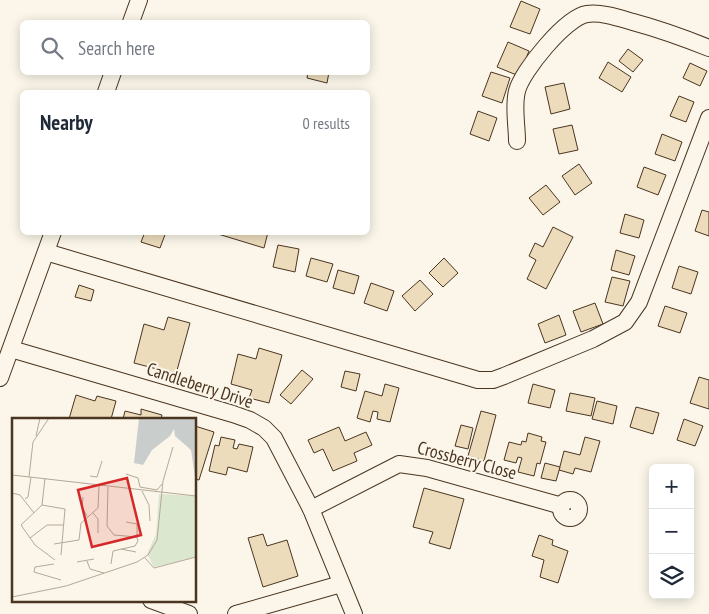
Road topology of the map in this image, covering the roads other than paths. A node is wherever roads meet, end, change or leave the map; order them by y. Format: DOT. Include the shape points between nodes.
graph roads {
  1 [pos="139,0"];
  2 [pos="132,20"];
  3 [pos="709,48"];
  4 [pos="112,75"];
  5 [pos="107,90"];
  6 [pos="709,118"];
  7 [pos="518,141"];
  8 [pos="52,235"];
  9 [pos="46,252"];
  10 [pos="11,349"];
  11 [pos="0,378"];
  12 [pos="562,506"];
  13 [pos="311,509"];
  14 [pos="341,584"];
  15 [pos="157,602"];
  16 [pos="190,614"];
  17 [pos="236,614"];
  18 [pos="354,614"];
  1 -- 2 [label="street"];
  3 -- 7 [label="street" via="673,33 611,16 588,14 577,17 532,61 519,85 515,103"];
  4 -- 5 [label="street"];
  6 -- 9 [label="street" via="640,302 632,314 625,322 593,339 493,380 478,380"];
  8 -- 9 [label="street"];
  9 -- 10 [label="street"];
  10 -- 11 [label="street"];
  10 -- 13 [label="street, Candleberry Drive" via="250,420 274,438"];
  12 -- 13 [label="street, Crossberry Close" via="427,468 399,464"];
  13 -- 14 [label="street, Candleberry Drive"];
  14 -- 17 [label="street"];
  14 -- 18 [label="street, Candleberry Drive"];
  15 -- 16 [label="street"];
}
